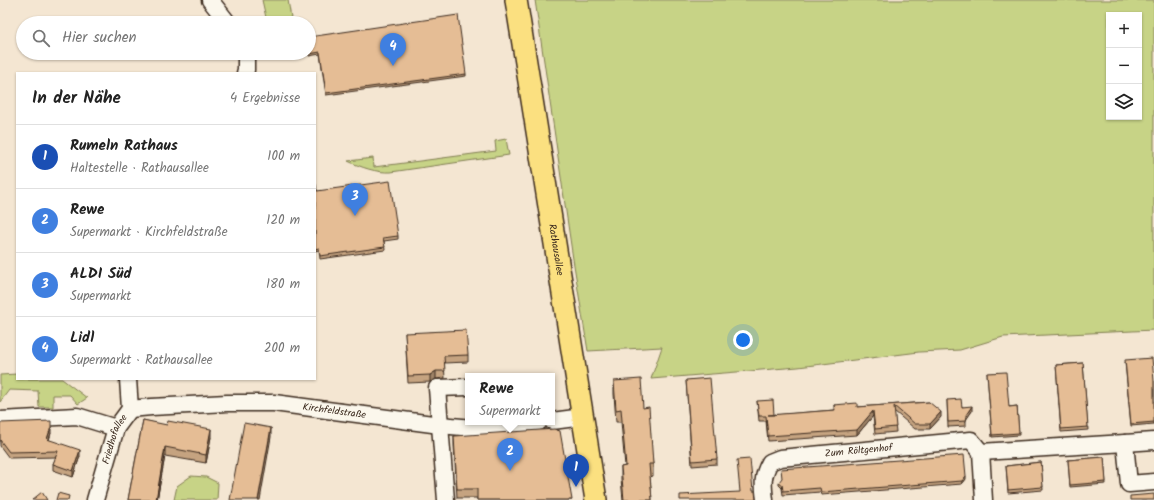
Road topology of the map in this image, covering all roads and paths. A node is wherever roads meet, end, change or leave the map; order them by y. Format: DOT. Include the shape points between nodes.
graph roads {
  1 [pos="210,0"];
  2 [pos="516,0"];
  3 [pos="223,16"];
  4 [pos="246,60"];
  5 [pos="245,72"];
  6 [pos="128,380"];
  7 [pos="465,386"];
  8 [pos="130,409"];
  9 [pos="583,417"];
  10 [pos="0,420"];
  11 [pos="555,421"];
  12 [pos="440,425"];
  13 [pos="506,425"];
  14 [pos="116,428"];
  15 [pos="1154,441"];
  16 [pos="1126,443"];
  17 [pos="982,452"];
  18 [pos="1154,482"];
  19 [pos="95,500"];
  20 [pos="446,500"];
  21 [pos="596,500"];
  22 [pos="765,500"];
  23 [pos="984,500"];
  1 -- 3 [label="street"];
  2 -- 9 [label="main road, Rathausallee"];
  4 -- 5 [label="street"];
  6 -- 8 [label="street, Friedhofallee"];
  7 -- 12 [label="street" via="438,388"];
  8 -- 12 [label="street, Kirchfeldstraße" via="274,403"];
  8 -- 14 [label="street, Friedhofallee"];
  9 -- 11 [label="street"];
  9 -- 21 [label="main road, Rathausallee"];
  10 -- 14 [label="street" via="77,416"];
  12 -- 13 [label="street, Kirchfeldstraße" via="473,428"];
  12 -- 20 [label="street"];
  14 -- 19 [label="street, Friedhofallee"];
  15 -- 16 [label="street"];
  16 -- 17 [label="street"];
  16 -- 18 [label="street" via="1129,484"];
  17 -- 22 [label="street, Zum Röltgenhof" via="971,440 780,458 770,462 765,470"];
  17 -- 23 [label="street"];
}
